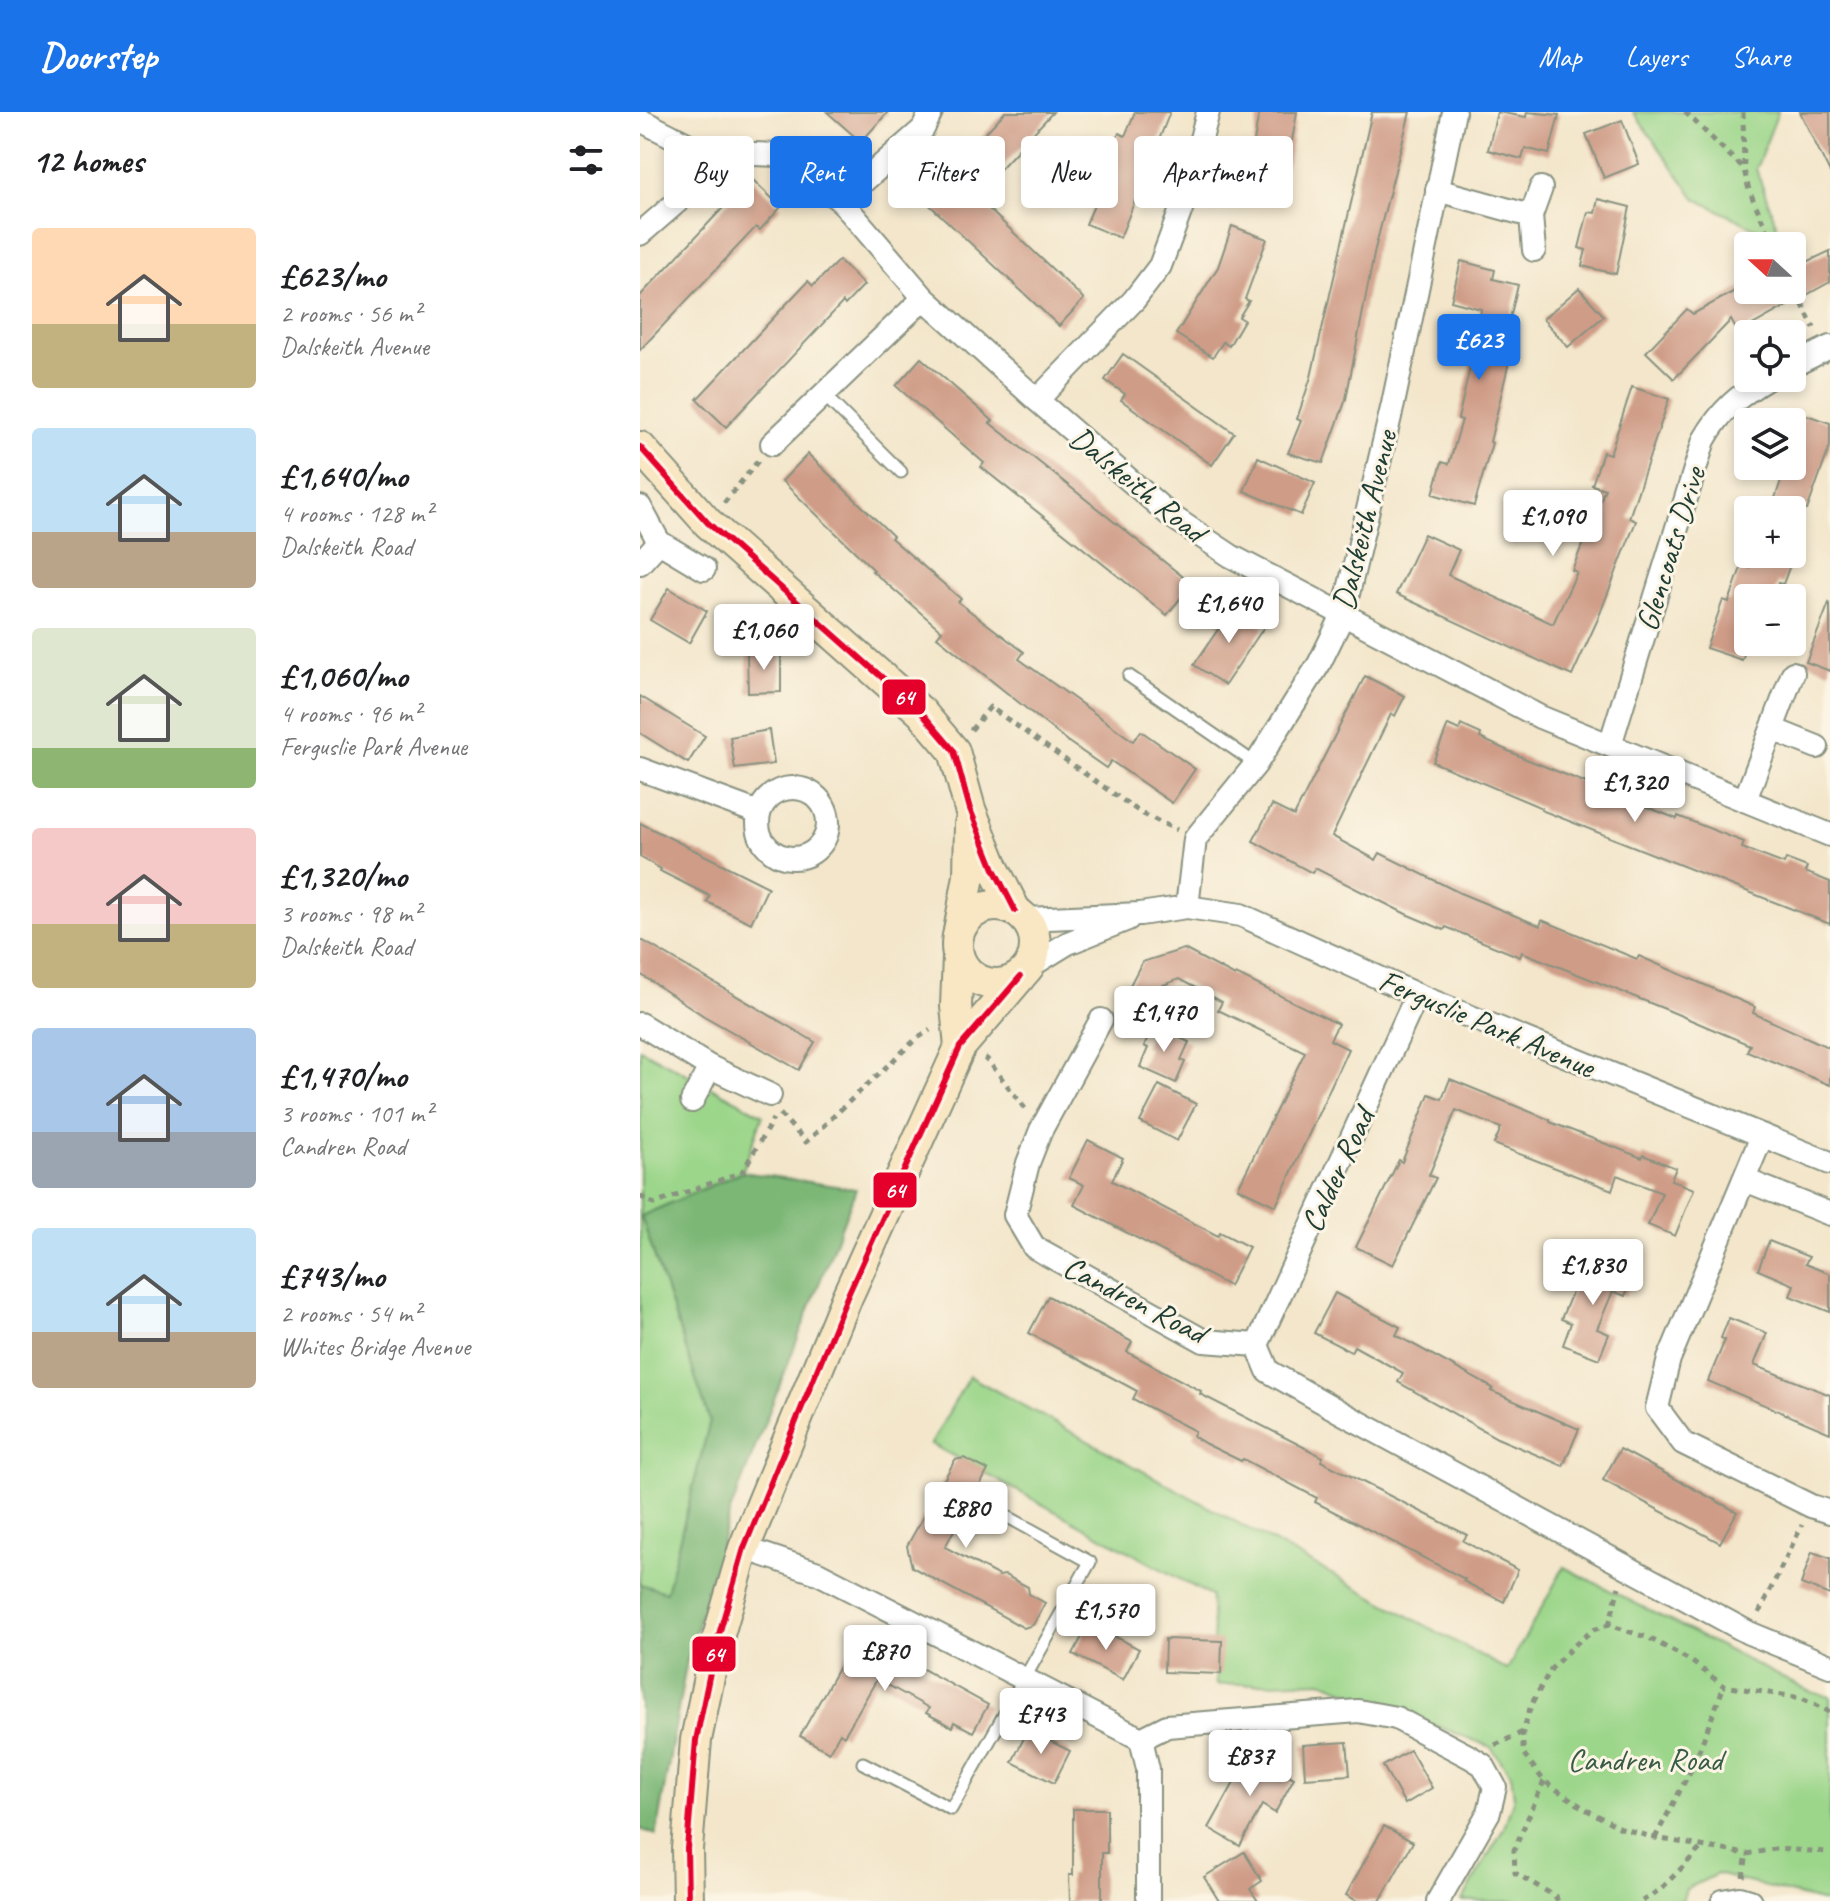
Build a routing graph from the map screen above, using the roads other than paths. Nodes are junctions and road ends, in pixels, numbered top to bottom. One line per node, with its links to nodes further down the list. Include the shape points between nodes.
1 (931, 112): 6 (street, via 923,129)
2 (1208, 112): 19 (street, via 1160,266)
3 (1454, 112): 8 (street, Dalskeith Avenue)
4 (640, 120): 5 (street, Dalskeith Road)
5 (672, 136)
6 (872, 174)
7 (1541, 188): 11 (street)
8 (1437, 190): 11 (street); 27 (street, Dalskeith Avenue)
9 (670, 208): 12 (street)
10 (847, 208): 14 (street, Dalskeith Road)
11 (1531, 216): 13 (street)
12 (640, 234)
13 (1534, 250)
14 (924, 298): 18 (street); 19 (street, Dalskeith Road)
15 (1827, 348): 16 (street)
16 (1806, 359)
17 (1747, 392): 31 (street, Glencoats Drive, via 1718,416 1704,440)
18 (823, 394): 20 (street); 22 (lane)
19 (1037, 400): 27 (street, Dalskeith Road, via 1171,516 1231,556)
20 (772, 444)
21 (640, 447): 36 (street, via 708,523 921,712 954,751)
22 (901, 472)
23 (640, 507): 24 (street)
24 (659, 542): 25 (street); 26 (street)
25 (640, 563)
26 (704, 569)
27 (1343, 615): 31 (street, Dalskeith Road, via 1540,717); 33 (street, Dalskeith Avenue)
28 (1793, 673): 30 (street)
29 (1129, 676): 33 (lane)
30 (1772, 729): 32 (street); 35 (street)
31 (1610, 745): 35 (street, Dalskeith Road)
32 (1817, 747)
33 (1256, 764): 39 (street, Dalskeith Avenue, via 1195,839)
34 (640, 769): 37 (street)
35 (1745, 800): 38 (street, Dalskeith Road)
36 (970, 809): 40 (street, via 994,869); 42 (street, via 969,876)
37 (759, 813)
38 (1830, 835)
39 (1187, 907): 41 (street, Ferguslie Park Avenue); 44 (street, Ferguslie Park Avenue, via 1241,915)
40 (1020, 914): 41 (street, Ferguslie Park Avenue); 42 (street, via 1003,906 977,911 967,919); 43 (street, via 1036,943)
41 (1140, 914): 43 (street, Ferguslie Park Avenue, via 1068,943)
42 (958, 944): 43 (street, via 972,977 984,983 1009,983); 47 (street)
43 (1025, 972): 47 (street)
44 (1417, 995): 51 (street, Ferguslie Park Avenue); 55 (street, Calder Road)
45 (1101, 1020): 55 (street, Candren Road, via 1041,1130 1015,1215 1034,1247 1204,1341)
46 (640, 1024): 48 (street)
47 (957, 1054): 58 (street, via 847,1297)
48 (710, 1067): 49 (street); 50 (street)
49 (770, 1095)
50 (692, 1101)
51 (1762, 1136): 52 (street, Ferguslie Park Avenue); 53 (street)
52 (1830, 1163)
53 (1745, 1180): 54 (street); 56 (street, via 1669,1359 1657,1408 1683,1443)
54 (1830, 1214)
55 (1257, 1345): 59 (street, via 1268,1371 1624,1568 1749,1633)
56 (1820, 1509)
57 (1008, 1517): 60 (lane, via 1090,1562)
58 (744, 1548): 60 (street, via 818,1573); 63 (street, via 696,1740)
59 (1830, 1666)
60 (1023, 1678): 61 (street); 62 (lane, via 951,1809)
61 (1141, 1739): 64 (street, via 1148,1769); 65 (street, via 1167,1726 1358,1711 1396,1718 1470,1757 1483,1765 1495,1787 1489,1812)
62 (863, 1763)
63 (688, 1901)
64 (1148, 1901)
65 (1438, 1901)
66 (1723, 1901): 67 (street)
67 (1750, 1901)

